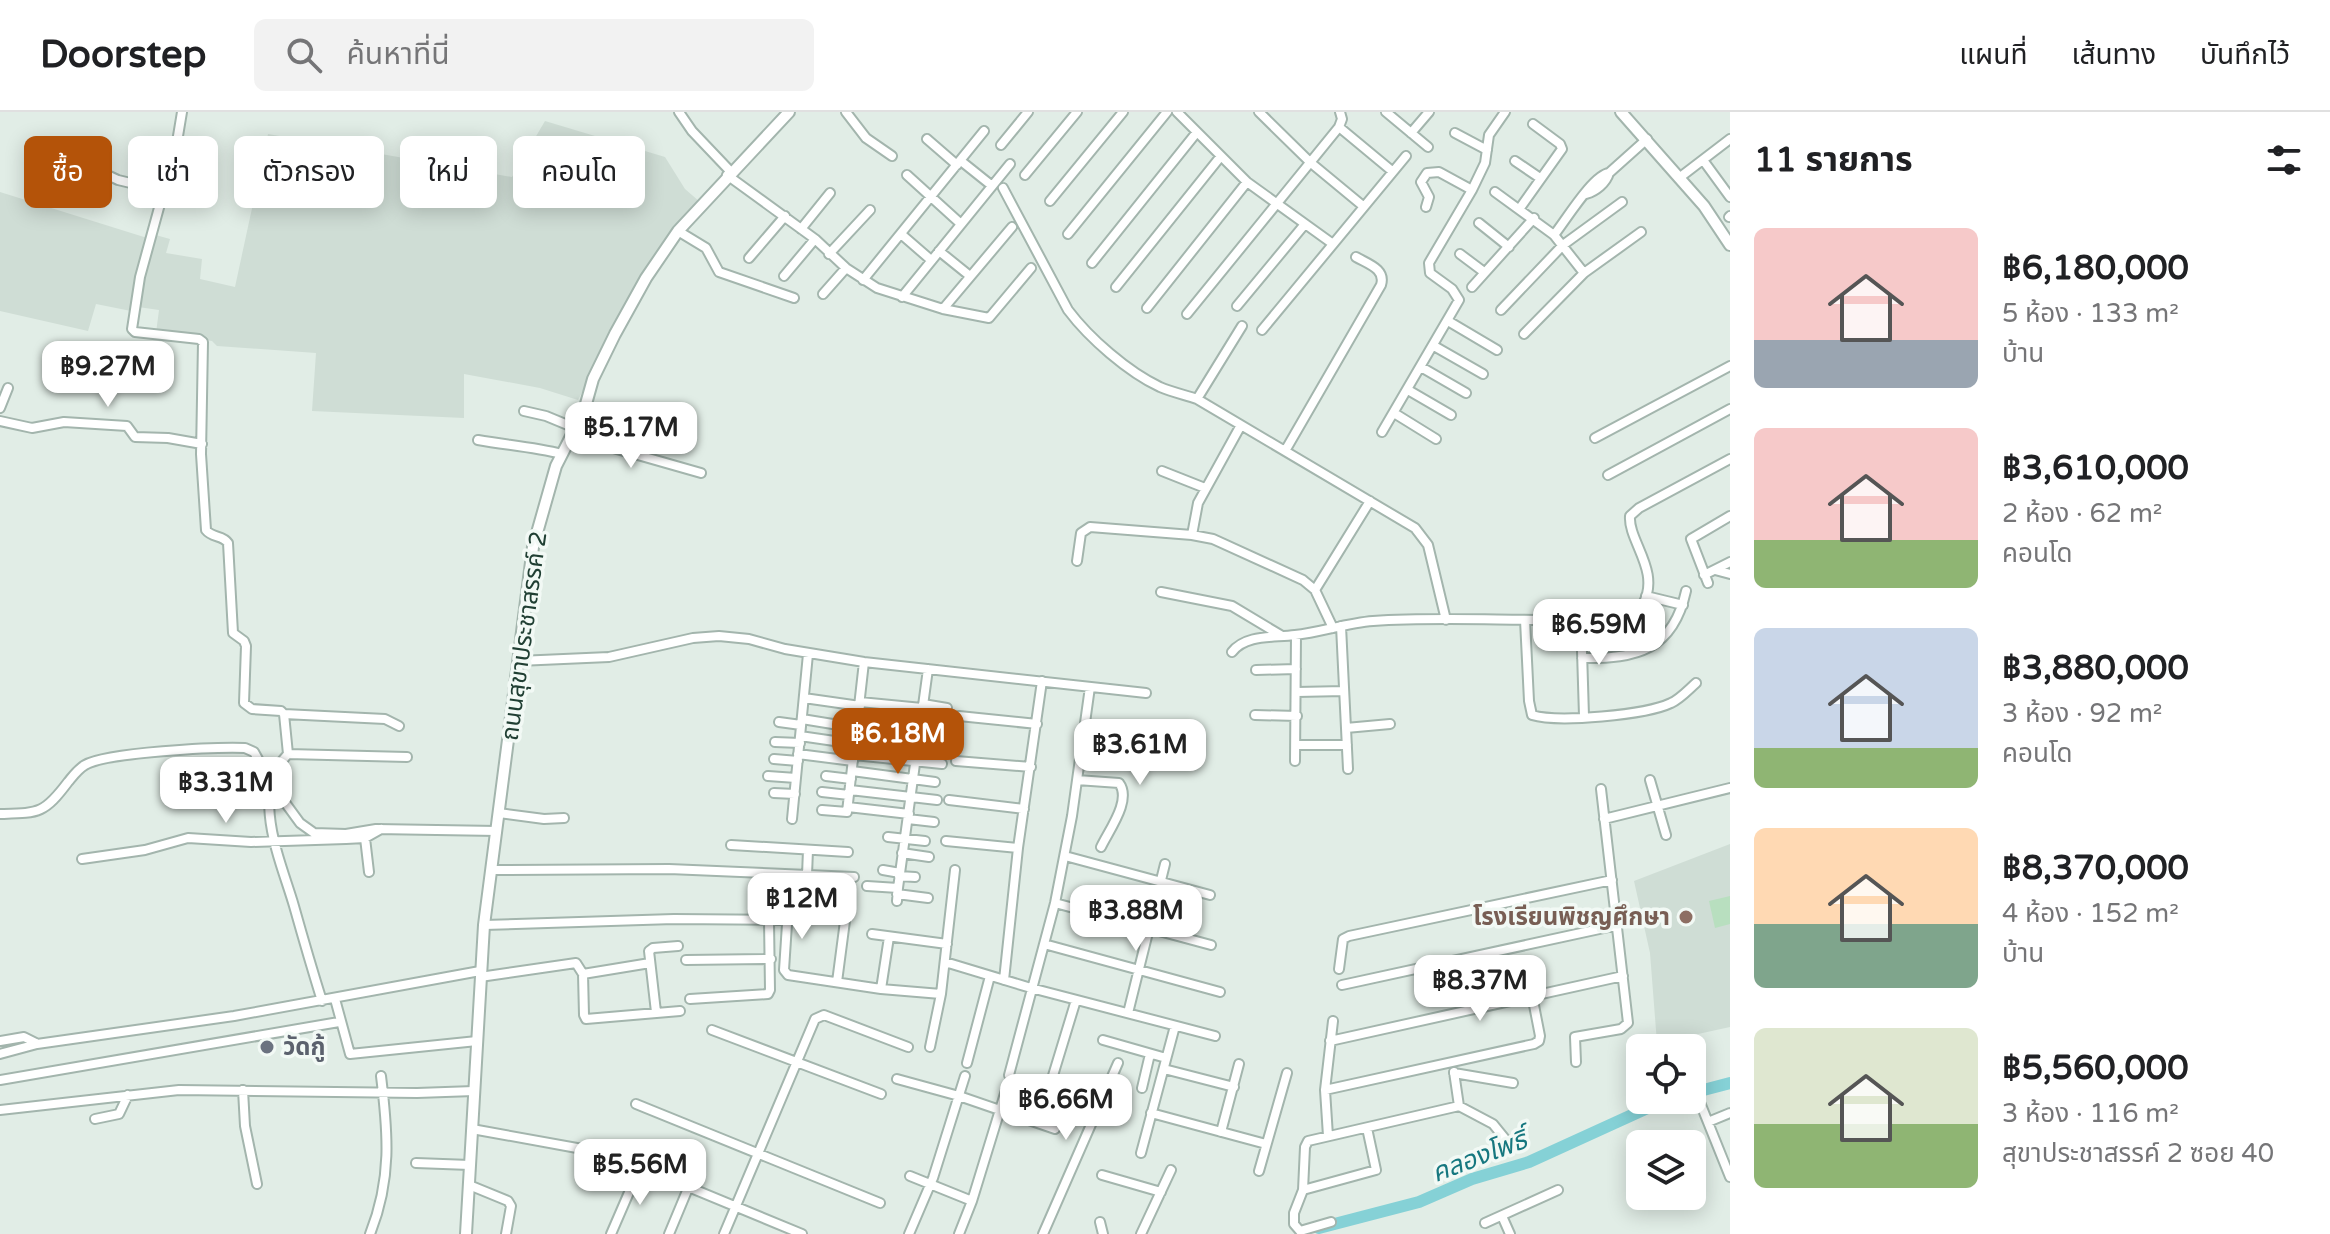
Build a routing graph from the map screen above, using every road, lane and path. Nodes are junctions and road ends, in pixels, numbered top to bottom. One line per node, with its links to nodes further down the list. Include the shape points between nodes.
1 (182, 112): 22 (street)
2 (679, 112): 38 (street)
3 (789, 112): 38 (street, ถนนสุขาประชาสรรค์ 2)
4 (846, 112): 29 (street, via 866,138)
5 (1028, 112): 26 (street)
6 (1077, 112): 40 (street)
7 (1123, 112): 51 (street)
8 (1167, 112): 69 (street)
9 (1177, 112): 19 (street)
10 (1259, 112): 35 (street)
11 (1340, 112): 17 (street)
12 (1386, 112): 20 (street)
13 (1429, 112): 20 (street)
14 (1505, 112): 28 (street, via 1489,135)
15 (1628, 115): 24 (street)
16 (1533, 124): 41 (street, via 1562,147)
17 (1339, 127): 35 (street); 37 (street)
18 (984, 131): 34 (street)
19 (1197, 132): 30 (street); 82 (street)
20 (1411, 133): 27 (street)
21 (1455, 133): 28 (street)
22 (177, 136)
23 (927, 139): 34 (street)
24 (1647, 139): 42 (street); 70 (street, via 1586,194)
25 (1730, 139): 32 (street)
26 (1001, 145)
27 (1428, 147)
28 (1487, 150): 46 (street)
29 (892, 156)
30 (1221, 156): 43 (street); 90 (street)
31 (1406, 156): 37 (street)
32 (1703, 160): 42 (street); 49 (street)
33 (1515, 161): 41 (street)
34 (959, 163): 44 (street); 50 (street)
35 (1311, 163): 53 (street); 54 (street)
36 (1010, 164): 44 (street)
37 (1392, 171): 54 (street)
38 (729, 173): 59 (street); 66 (street, ถนนสุขาประชาสรรค์ 2)
39 (907, 175): 50 (street)
40 (1025, 175)
41 (1540, 178): 57 (street)
42 (1679, 178): 74 (street)
43 (1247, 182): 53 (street); 96 (street)
44 (991, 185): 62 (street)
45 (1003, 188): 112 (street, via 1076,321 1129,368 1161,387)
46 (1472, 190): 55 (street, via 1439,172 1427,173 1421,182 1429,197); 100 (street, via 1429,263 1430,273 1459,300)
47 (1495, 192): 57 (street)
48 (830, 193): 65 (street)
49 (1730, 197)
50 (931, 198): 62 (street); 68 (street)
51 (1050, 201)
52 (1622, 202): 73 (street)
53 (1276, 203): 63 (street); 99 (street)
54 (1363, 206): 72 (street)
55 (1426, 207)
56 (159, 208): 125 (street, via 132,329 203,342)
57 (1520, 208): 60 (street)
58 (870, 210): 77 (street)
59 (785, 216): 65 (street); 80 (street)
60 (1534, 218): 70 (street); 75 (street)
61 (1479, 223): 75 (street)
62 (961, 224): 76 (street)
63 (1305, 224): 72 (street); 95 (street)
64 (1012, 227): 88 (street)
65 (801, 229): 71 (street)
66 (678, 231): 94 (street, via 706,248 719,272); 120 (street, ถนนสุขาประชาสรรค์ 2, via 615,334)
67 (1641, 232): 86 (street)
68 (901, 234): 81 (street); 89 (street)
69 (1068, 234)
70 (1554, 235): 73 (street)
71 (815, 239): 77 (street); 87 (street)
72 (1333, 244): 102 (street)
73 (1563, 245): 86 (street); 98 (street)
74 (1730, 245)
75 (1509, 247): 85 (street)
76 (939, 251): 81 (street); 88 (street)
77 (829, 254): 83 (street)
78 (1460, 254): 85 (street)
79 (1356, 257): 126 (street, via 1380,271 1383,280)
80 (749, 258)
81 (931, 260): 93 (street)
82 (1092, 263)
83 (846, 268): 89 (street); 92 (street)
84 (1031, 268): 97 (street, via 989,318)
85 (1484, 272): 91 (street)
86 (1584, 273): 103 (street)
87 (784, 276)
88 (970, 276): 97 (street)
89 (863, 280): 93 (street)
90 (1116, 287)
91 (1472, 287)
92 (823, 294)
93 (902, 297): 97 (street)
94 (794, 298)
95 (1237, 306)
96 (1147, 308)
97 (943, 309)
98 (1501, 310)
99 (1187, 314)
100 (1448, 321): 104 (street); 105 (street)
101 (1242, 326): 112 (street)
102 (1262, 330)
103 (1524, 334)
104 (1434, 346): 107 (street); 108 (street)
105 (1497, 350)
106 (1730, 366): 122 (street)
107 (1421, 367): 110 (street); 111 (street)
108 (1483, 374)
109 (8, 388): 113 (street)
110 (1408, 390): 116 (street); 117 (street)
111 (1466, 393)
112 (1197, 399): 119 (street)
113 (0, 408)
114 (1730, 409): 131 (street)
115 (524, 411): 120 (street, via 546,416)
116 (1394, 413): 121 (street); 123 (street)
117 (1451, 415)
118 (0, 421): 125 (street, via 32,428 64,422 127,426 135,437)
119 (1241, 425): 126 (street); 132 (street)
120 (573, 432): 127 (street, ถนนสุขาประชาสรรค์ 2); 130 (street)
121 (1382, 432)
122 (1595, 438)
123 (1436, 439)
124 (478, 440): 127 (street)
125 (202, 444): 169 (street, via 206,530 228,543 233,633 246,646 244,703)
126 (1285, 451): 133 (street)
127 (562, 454): 154 (street, ถนนสุขาประชาสรรค์ 2, via 533,547)
128 (1730, 459): 143 (street, via 1630,516 1646,564)
129 (1162, 471): 132 (street)
130 (701, 473)
131 (1608, 475)
132 (1205, 488): 135 (street)
133 (1370, 501): 140 (street); 146 (street, via 1423,535)
134 (1730, 516): 138 (street, via 1691,539 1706,579)
135 (1192, 535): 136 (street, via 1090,527 1081,533); 140 (street, via 1271,563)
136 (1077, 561)
137 (1730, 562): 138 (street)
138 (1715, 570): 139 (street)
139 (1730, 574)
140 (1315, 590): 148 (street)
141 (1686, 591): 144 (street)
142 (1161, 592): 150 (street, via 1232,606)
143 (1646, 596): 144 (street); 145 (street, via 1631,615)
144 (1683, 605): 153 (street, via 1670,631 1647,649 1615,659)
145 (1581, 619): 147 (street); 153 (street)
146 (1446, 620): 147 (street); 148 (street)
147 (1525, 620): 173 (street, via 1532,715)
148 (1337, 627): 149 (street); 162 (street)
149 (1296, 635): 150 (street); 157 (street)
150 (1283, 636): 151 (street, via 1243,642)
151 (1232, 652)
152 (808, 654): 154 (street, via 719,636 609,657); 155 (street); 165 (street)
153 (1582, 658): 173 (street)
154 (518, 661): 223 (street, ถนนสุขาประชาสรรค์ 2)
155 (864, 662): 156 (street); 166 (street)
156 (928, 669): 159 (street); 167 (street)
157 (1296, 669): 158 (street); 163 (street)
158 (1256, 670)
159 (1042, 681): 161 (street); 176 (street)
160 (1696, 683): 173 (street, via 1674,702 1656,708)
161 (1090, 687): 164 (street); 183 (street)
162 (1344, 691): 163 (street); 180 (street)
163 (1297, 692): 172 (street)
164 (1146, 693)
165 (804, 698): 166 (street); 175 (street)
166 (860, 704): 167 (street); 182 (street)
167 (923, 706): 168 (street); 179 (street)
168 (947, 708)
169 (284, 714): 178 (street, via 385,719); 191 (street)
170 (1255, 715): 172 (street)
171 (959, 716): 176 (street)
172 (1297, 716): 188 (street)
173 (1584, 716)
174 (779, 722): 175 (street)
175 (802, 722): 182 (street); 185 (street)
176 (1037, 724): 200 (street)
177 (1390, 724): 180 (street)
178 (399, 726)
179 (920, 727): 181 (street); 182 (street); 187 (street)
180 (1346, 728): 189 (street)
181 (946, 730)
182 (857, 732): 185 (street); 187 (street); 199 (street)
183 (1083, 733): 184 (street); 206 (street)
184 (1138, 739)
185 (800, 740): 186 (street); 193 (street)
186 (775, 742)
187 (918, 744): 190 (street); 197 (street)
188 (1296, 745): 189 (street); 196 (street)
189 (1347, 745): 201 (street)
190 (947, 748)
191 (288, 754): 192 (street); 209 (street, via 277,765)
192 (407, 757)
193 (798, 758): 194 (street); 199 (street); 204 (street)
194 (774, 759)
195 (956, 761): 200 (street)
196 (1295, 761)
197 (916, 762): 198 (street); 199 (street); 205 (street)
198 (942, 764)
199 (853, 766): 203 (street); 205 (street); 213 (street)
200 (1031, 767): 221 (street)
201 (1348, 769)
202 (768, 776): 204 (street)
203 (826, 776)
204 (796, 778): 215 (street)
205 (913, 779): 208 (street); 216 (street)
206 (1077, 780): 240 (street, via 1119,783 1124,790); 245 (street)
207 (1650, 780): 220 (street)
208 (935, 782)
209 (273, 786): 224 (street, via 254,752 245,748 121,756 84,765 51,805 30,813); 230 (street, via 314,833); 236 (street)
210 (1730, 788): 220 (street)
211 (1601, 789): 228 (street)
212 (822, 792): 213 (street)
213 (850, 792): 216 (street); 219 (street)
214 (774, 793): 215 (street)
215 (795, 794): 227 (street)
216 (911, 797): 217 (street); 225 (street)
217 (937, 800)
218 (949, 800): 221 (street)
219 (848, 807): 222 (street, via 847,812); 225 (street)
220 (1658, 807): 228 (street); 232 (street)
221 (1024, 809): 241 (street)
222 (822, 810)
223 (499, 813): 226 (street); 231 (street, ถนนสุขาประชาสรรค์ 2)
224 (0, 814)
225 (908, 816): 229 (street); 235 (street)
226 (564, 818)
227 (792, 819)
228 (1604, 819): 257 (street)
229 (934, 822)
230 (382, 829): 231 (street); 234 (street)
231 (497, 831): 249 (street, ถนนสุขาประชาสรรค์ 2)
232 (1666, 835)
233 (888, 837): 235 (street)
234 (365, 838): 236 (street); 252 (street)
235 (904, 840): 237 (street); 244 (street)
236 (274, 841): 247 (street, via 188,838); 296 (street)
237 (925, 841)
238 (946, 841): 241 (street)
239 (731, 845): 242 (street)
240 (1101, 847)
241 (1018, 848): 285 (street)
242 (808, 850): 243 (street); 254 (street)
243 (848, 852)
244 (902, 853): 246 (street); 253 (street)
245 (1065, 856): 258 (street); 263 (street)
246 (929, 857)
247 (82, 859)
248 (1165, 864): 258 (street)
249 (492, 870): 254 (street); 266 (street, ถนนสุขาประชาสรรค์ 2)
250 (883, 870): 253 (street)
251 (955, 870): 271 (street)
252 (369, 872)
253 (899, 874): 256 (street); 260 (street)
254 (807, 875): 255 (street)
255 (854, 877)
256 (915, 877)
257 (1612, 880): 267 (street); 279 (street, via 1349,936 1340,947)
258 (1160, 882): 261 (street); 268 (street)
259 (867, 886): 260 (street)
260 (897, 894): 262 (street)
261 (1210, 895)
262 (928, 898)
263 (1055, 903): 268 (street); 272 (street)
264 (769, 921): 266 (street); 275 (street); 286 (street, via 787,924 788,975)
265 (845, 921): 286 (street)
266 (484, 925): 281 (street, ถนนสุขาประชาสรรค์ 2)
267 (1618, 925): 284 (street); 287 (street)
268 (1149, 928): 273 (street); 280 (street)
269 (872, 934): 270 (street)
270 (889, 937): 271 (street); 289 (street)
271 (947, 944): 277 (street)
272 (1044, 944): 280 (street); 288 (street)
273 (1211, 945)
274 (678, 946): 278 (street, via 653,948)
275 (771, 959): 276 (street); 294 (street, via 768,994)
276 (686, 960)
277 (945, 962): 283 (street); 291 (street)
278 (650, 963): 282 (street); 298 (street)
279 (1339, 969)
280 (1139, 970): 290 (street); 299 (street)
281 (480, 974): 282 (street, via 576,963); 293 (street); 307 (street, ถนนสุขาประชาสรรค์ 2)
282 (583, 974): 298 (street, via 586,1019)
283 (990, 976): 285 (street); 318 (street)
284 (1623, 976): 292 (street); 317 (street, via 1626,1026 1575,1037)
285 (1004, 980): 288 (street)
286 (837, 982): 289 (street)
287 (1342, 985)
288 (1031, 988): 295 (street); 324 (street)
289 (881, 989): 291 (street)
290 (1220, 992)
291 (941, 994): 311 (street)
292 (1532, 995): 308 (street); 316 (street, via 1539,1041)
293 (335, 999): 296 (street); 301 (street)
294 (690, 999)
295 (1076, 1000): 299 (street); 337 (street)
296 (322, 1001): 309 (street)
297 (680, 1011): 298 (street)
298 (656, 1012)
299 (1128, 1013): 302 (street)
300 (1333, 1021): 308 (street)
301 (339, 1022): 307 (street, via 350,1054); 328 (street)
302 (1175, 1026): 304 (street); 314 (street)
303 (712, 1030): 315 (street)
304 (1215, 1036)
305 (1103, 1040): 313 (street)
306 (0, 1041): 309 (street, via 24,1037)
307 (477, 1041): 335 (street, ถนนสุขาประชาสรรค์ 2)
308 (1330, 1041): 334 (street)
309 (37, 1044): 312 (street)
310 (908, 1047): 315 (street, via 819,1015)
311 (930, 1047)
312 (0, 1054)
313 (1150, 1054): 314 (street); 332 (street)
314 (1166, 1058): 321 (street)
315 (798, 1062): 338 (street); 358 (street)
316 (1452, 1062): 323 (street); 334 (street)
317 (1576, 1062)
318 (967, 1063)
319 (1118, 1063): 391 (street)
320 (1239, 1064): 331 (street)
321 (1164, 1069): 331 (street); 345 (street)
322 (1287, 1073): 356 (street)
323 (1454, 1073): 329 (street); 342 (street)
324 (1009, 1075)
325 (381, 1076): 336 (street)
326 (965, 1076): 340 (street)
327 (897, 1079): 340 (street)
328 (0, 1080)
329 (1513, 1083)
330 (1007, 1087): 344 (street)
331 (1234, 1087): 353 (street)
332 (1142, 1088)
333 (243, 1090): 336 (street); 339 (street); 368 (street)
334 (1325, 1090): 354 (street)
335 (474, 1091): 336 (street); 351 (street, ถนนสุขาประชาสรรค์ 2)
336 (383, 1092): 382 (street, via 389,1131 378,1214)
337 (1048, 1092)
338 (881, 1094)
339 (128, 1095): 343 (street); 348 (street, via 119,1114)
340 (959, 1096): 344 (street); 367 (street)
341 (636, 1104): 358 (street)
342 (1459, 1106): 350 (street); 355 (street, via 1493,1124)
343 (0, 1110)
344 (1000, 1110): 352 (street); 374 (street)
345 (1151, 1113): 353 (street); 357 (street)
346 (1730, 1113): 349 (street)
347 (1705, 1114): 349 (street)
348 (95, 1119)
349 (1708, 1122): 366 (street)
350 (1367, 1128): 354 (street); 371 (street, via 1376,1170)
351 (472, 1129): 360 (street, ถนนสุขาประชาสรรค์ 2); 361 (street, via 588,1150)
352 (1055, 1129)
353 (1221, 1132): 356 (street)
354 (1328, 1136): 371 (street, via 1306,1144)
355 (1506, 1140)
356 (1266, 1144): 363 (street)
357 (1141, 1153)
358 (758, 1155): 375 (street); 376 (street)
359 (416, 1163): 360 (street)
360 (470, 1165): 369 (street, ถนนสุขาประชาสรรค์ 2)
361 (640, 1167): 370 (street); 385 (street)
362 (1171, 1170): 373 (street)
363 (1259, 1171)
364 (1102, 1175): 373 (street)
365 (910, 1176): 367 (street)
366 (1730, 1177)
367 (931, 1183): 374 (street); 389 (street)
368 (257, 1184)
369 (469, 1185): 383 (street, ถนนสุขาประชาสรรค์ 2); 384 (street, via 508,1201)
370 (689, 1186): 376 (street); 386 (street)
371 (1303, 1190): 379 (street, via 1294,1213 1296,1229)
372 (1558, 1190): 377 (street)
373 (1161, 1192): 393 (street)
374 (972, 1201): 390 (street)
375 (880, 1203)
376 (736, 1205): 381 (street); 387 (street)
377 (1502, 1216): 380 (street); 394 (street)
378 (1100, 1222): 392 (street)
379 (1331, 1222)
380 (1485, 1223)
381 (779, 1229): 388 (street)
382 (370, 1234)
383 (466, 1234)
384 (506, 1234)
385 (611, 1234)
386 (669, 1234)
387 (724, 1234)
388 (802, 1234)
389 (909, 1234)
390 (959, 1234)
391 (1043, 1234)
392 (1103, 1234)
393 (1141, 1234)
394 (1510, 1234)

